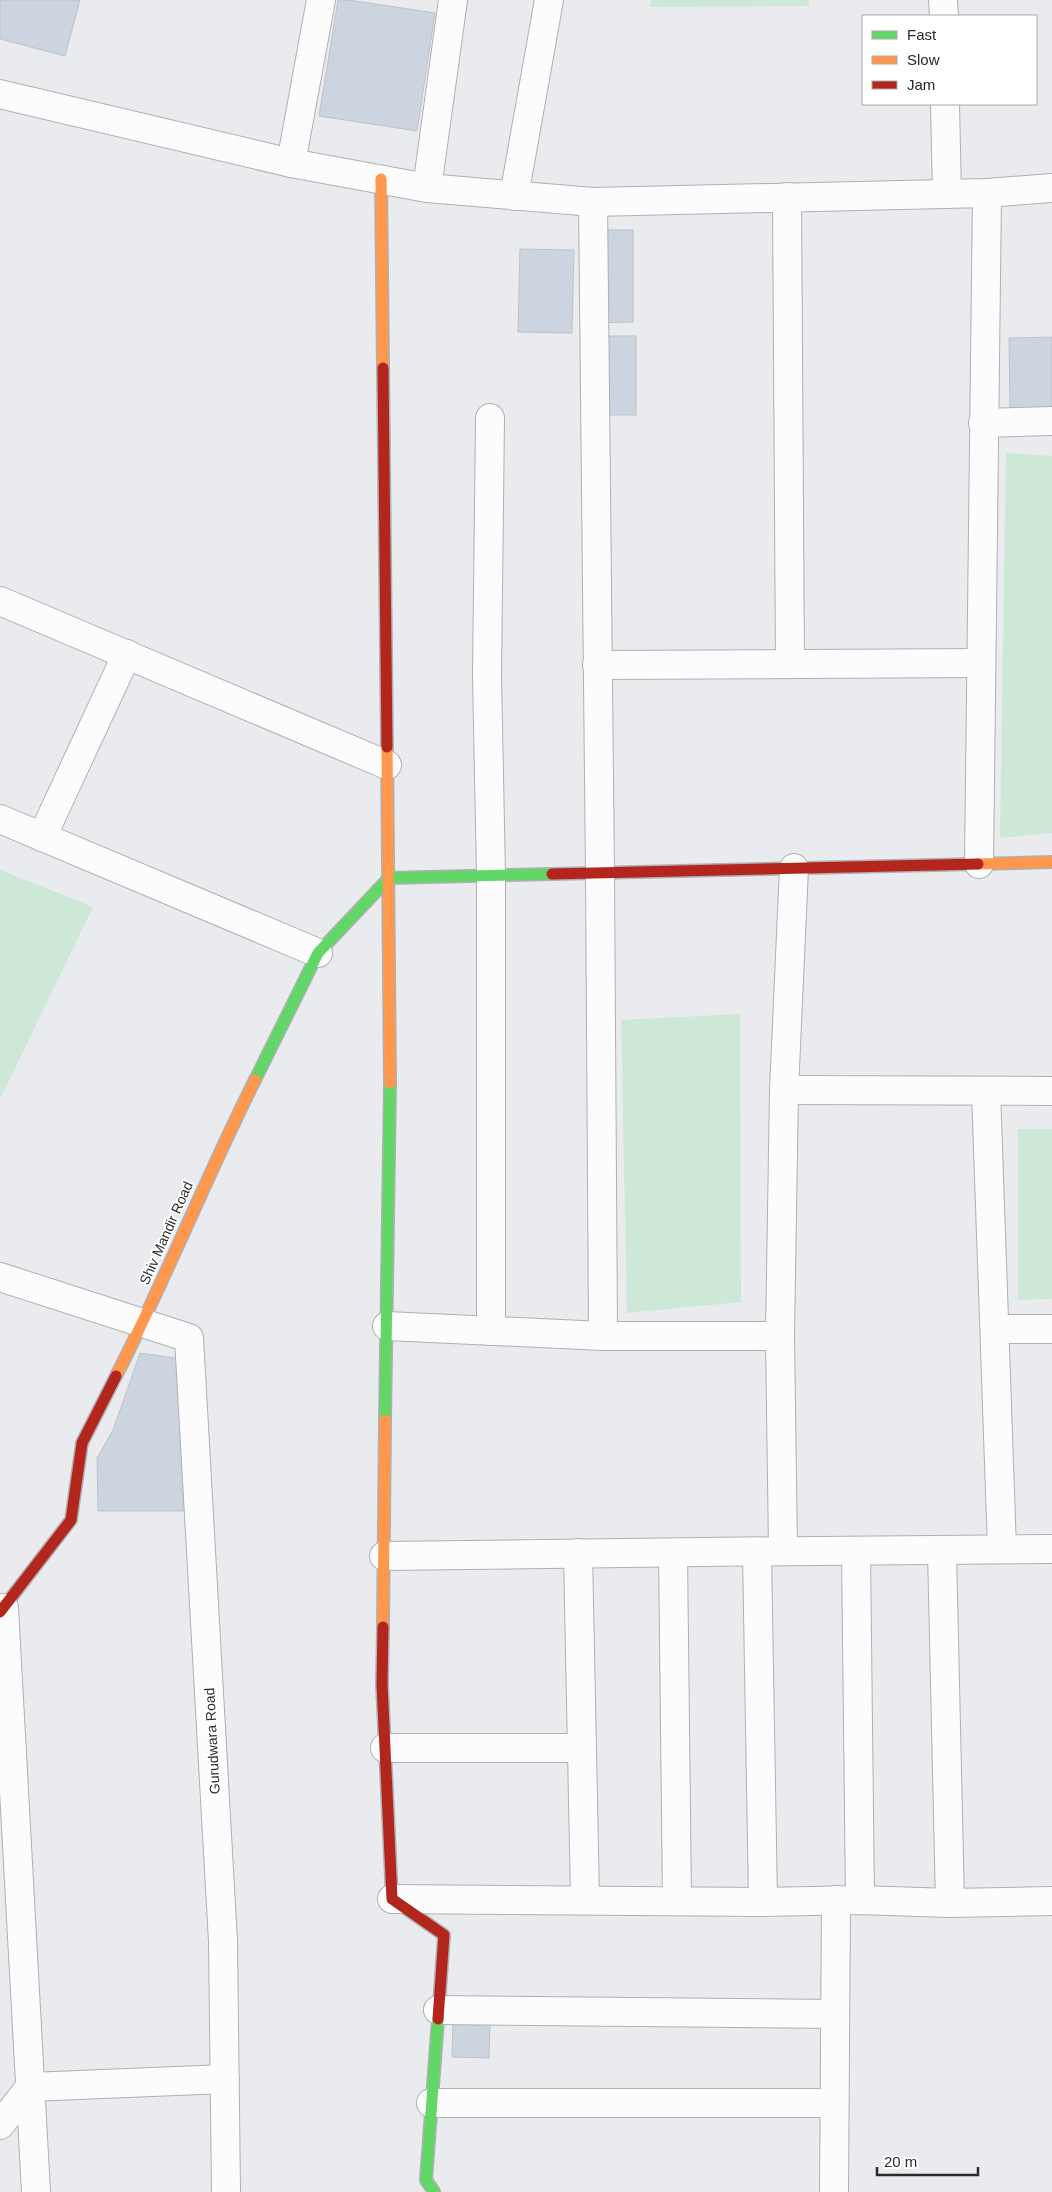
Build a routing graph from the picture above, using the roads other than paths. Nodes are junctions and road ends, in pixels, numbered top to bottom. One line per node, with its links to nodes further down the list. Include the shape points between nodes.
1 (321, 0): 8 (street)
2 (453, 0): 10 (street)
3 (549, 0): 14 (street)
4 (943, 0): 5 (street)
5 (944, 15)
6 (0, 94): 8 (street)
7 (945, 105): 13 (street)
8 (291, 163): 9 (street)
9 (381, 179): 10 (street); 25 (street)
10 (427, 188): 14 (street)
11 (1052, 188): 12 (street)
12 (986, 193): 13 (street); 19 (street)
13 (946, 194): 15 (street)
14 (514, 196): 16 (street)
15 (787, 197): 16 (street); 23 (street)
16 (592, 202): 24 (street)
17 (490, 418): 32 (street, via 488,674)
18 (1052, 421): 19 (street)
19 (983, 423): 22 (street)
20 (0, 600): 21 (street)
21 (127, 654): 25 (street); 27 (street)
22 (981, 663): 23 (street); 29 (street)
23 (790, 664): 24 (street)
24 (597, 665): 31 (street)
25 (387, 765): 33 (street)
26 (0, 819): 27 (street)
27 (42, 837): 34 (street)
28 (1052, 862): 29 (street)
29 (979, 864): 30 (street)
30 (794, 868): 31 (street); 35 (street)
31 (600, 873): 32 (street); 44 (street)
32 (491, 876): 33 (street); 43 (street)
33 (389, 878): 34 (street, Shiv Mandir Road); 40 (street)
34 (318, 953): 39 (street, Shiv Mandir Road, via 224,1141)
35 (784, 1090): 36 (street); 45 (street)
36 (986, 1091): 37 (street); 41 (street)
37 (1052, 1091)
38 (0, 1277): 39 (street)
39 (143, 1323): 55 (street, Shiv Mandir Road, via 82,1443 71,1520); 68 (street, Gurudwara Road, via 189,1338 223,1941)
40 (387, 1326): 43 (street); 54 (street)
41 (996, 1329): 42 (street); 46 (street)
42 (1052, 1329)
43 (490, 1331): 44 (street)
44 (603, 1336): 45 (street)
45 (780, 1336): 48 (street)
46 (1002, 1549): 47 (street); 50 (street)
47 (1052, 1549)
48 (783, 1550): 49 (street); 52 (street)
49 (856, 1551): 50 (street); 62 (street)
50 (942, 1551): 65 (street)
51 (673, 1552): 52 (street); 53 (street); 61 (street)
52 (757, 1552): 64 (street)
53 (578, 1554): 54 (street); 57 (street)
54 (384, 1556): 56 (street, via 382,1684)
55 (2, 1610): 58 (street)
56 (385, 1748): 57 (street); 59 (street)
57 (582, 1748): 60 (street)
58 (9, 1864): 69 (street)
59 (392, 1899): 60 (street); 66 (street, via 444,1935)
60 (585, 1900): 61 (street)
61 (677, 1900): 64 (street)
62 (848, 1900): 64 (street); 65 (street); 67 (street)
63 (1052, 1901): 65 (street)
64 (763, 1902)
65 (950, 1903)
66 (438, 2010): 67 (street); 70 (street)
67 (835, 2014): 71 (street)
68 (225, 2079): 69 (street); 75 (street, Gurudwara Road)
69 (30, 2087): 72 (street); 74 (street)
70 (431, 2103): 71 (street); 73 (street, via 426,2180)
71 (834, 2103): 76 (street)
72 (0, 2125)
73 (429, 2190)
74 (36, 2192)
75 (226, 2192)
76 (834, 2192)

